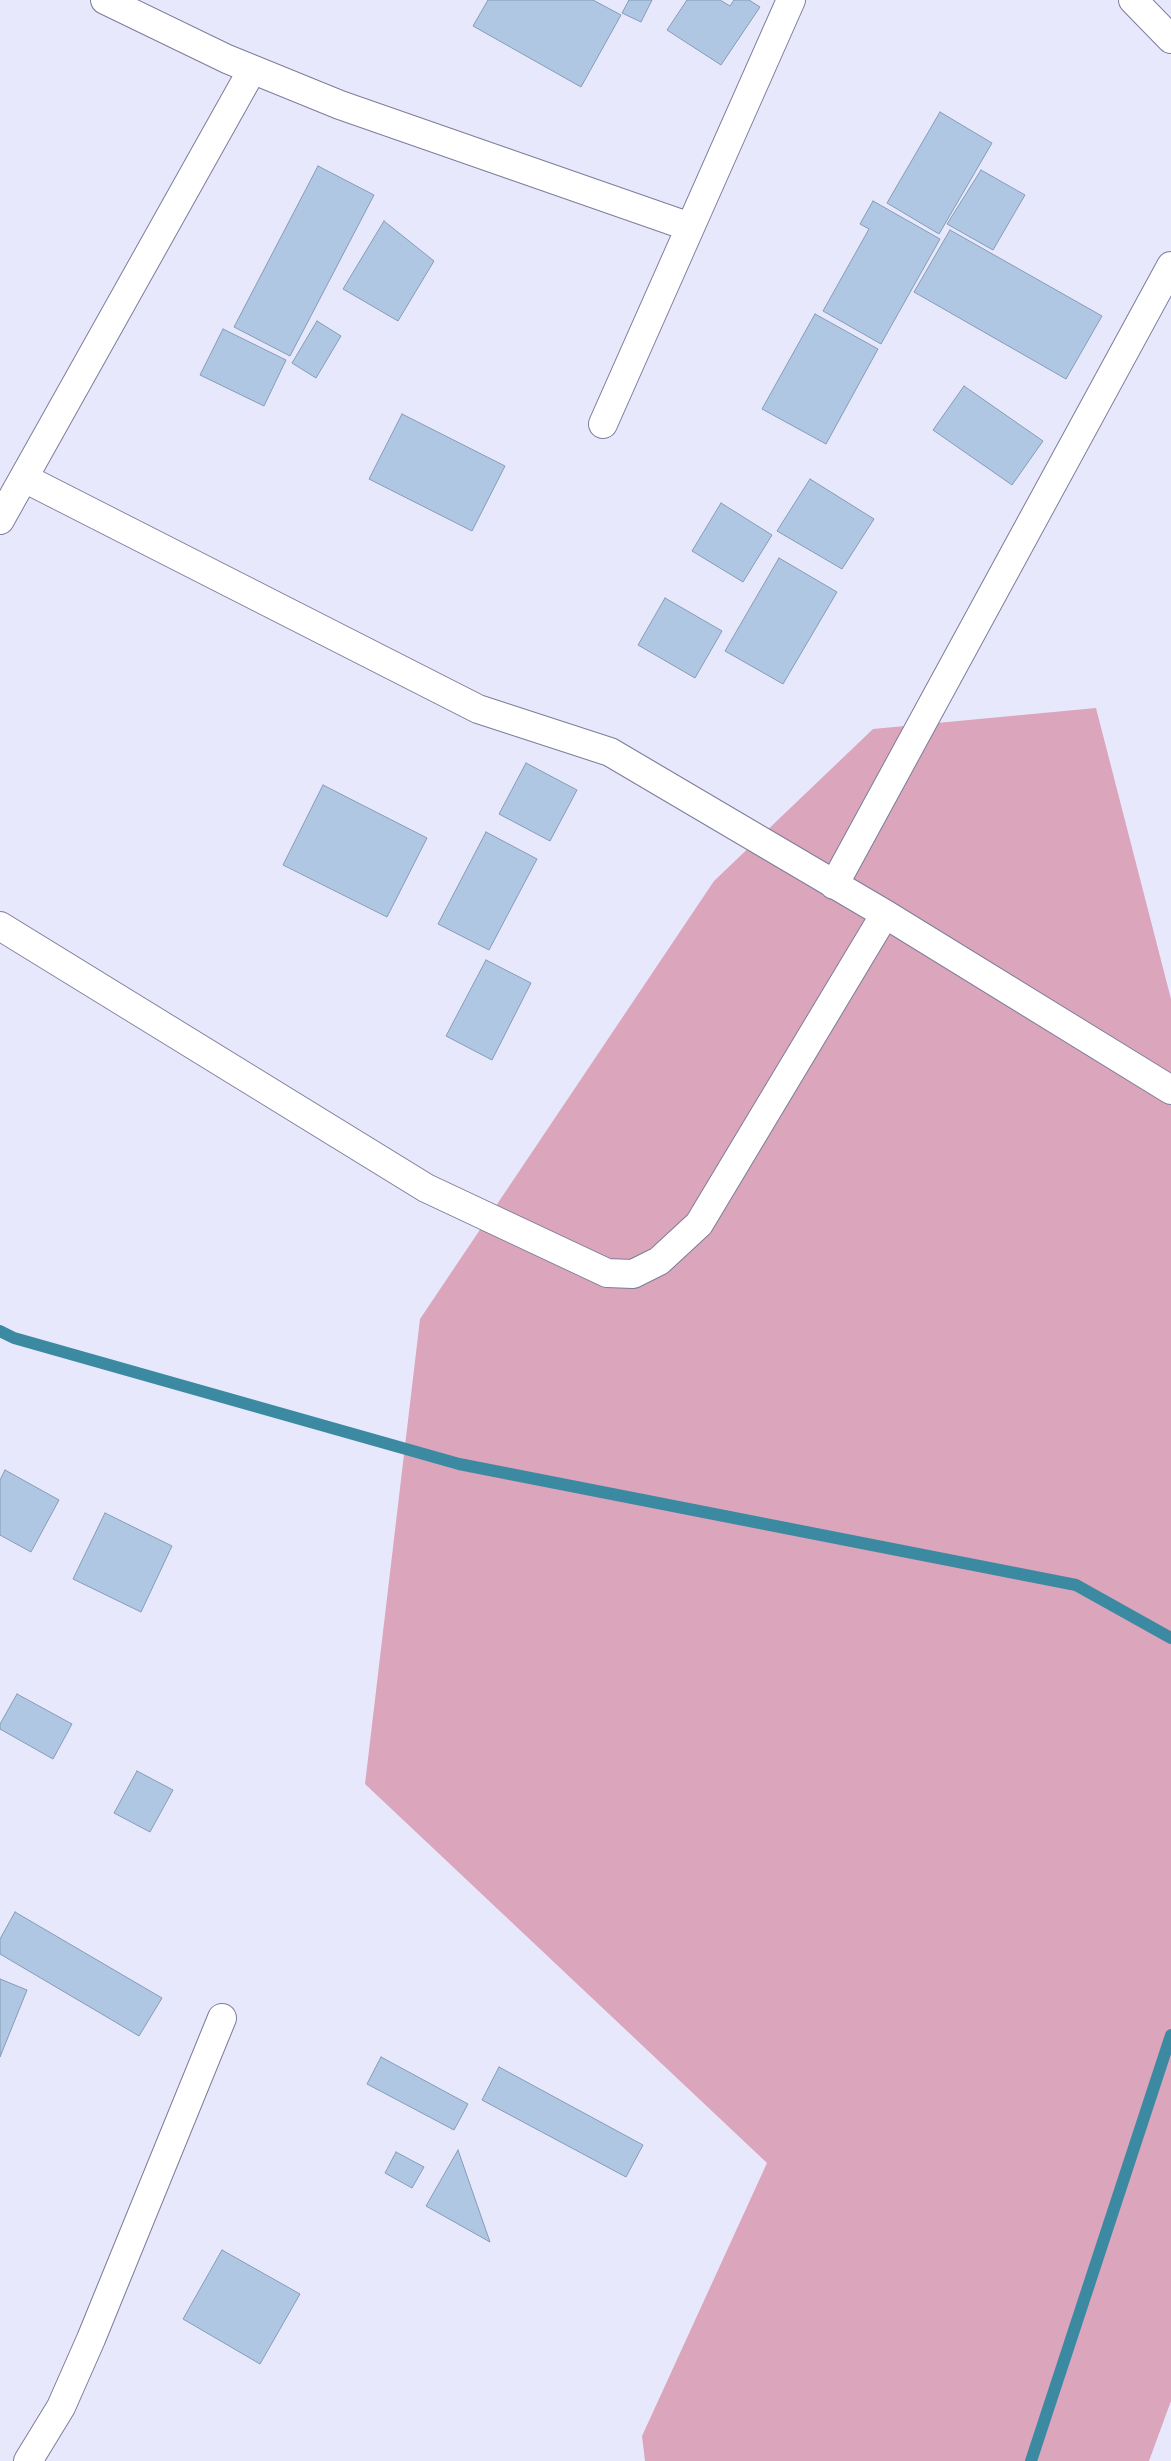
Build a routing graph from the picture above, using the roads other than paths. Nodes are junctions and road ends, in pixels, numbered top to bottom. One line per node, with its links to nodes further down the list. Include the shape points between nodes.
1 (106, 0): 5 (street)
2 (791, 0): 6 (street)
3 (1133, 0): 4 (street)
4 (1171, 39)
5 (252, 70): 6 (street, via 340,105); 9 (street)
6 (690, 227): 8 (street)
7 (1171, 266): 11 (street)
8 (603, 424)
9 (24, 478): 10 (street); 11 (street, via 478,709 610,752)
10 (0, 520)
11 (834, 885): 12 (street)
12 (885, 914): 13 (street, via 700,1224 659,1261 633,1274 607,1273 426,1188); 14 (street)
13 (0, 926)
14 (1171, 1090)
15 (222, 2018): 16 (street, via 91,2339 61,2407)
16 (28, 2461)

